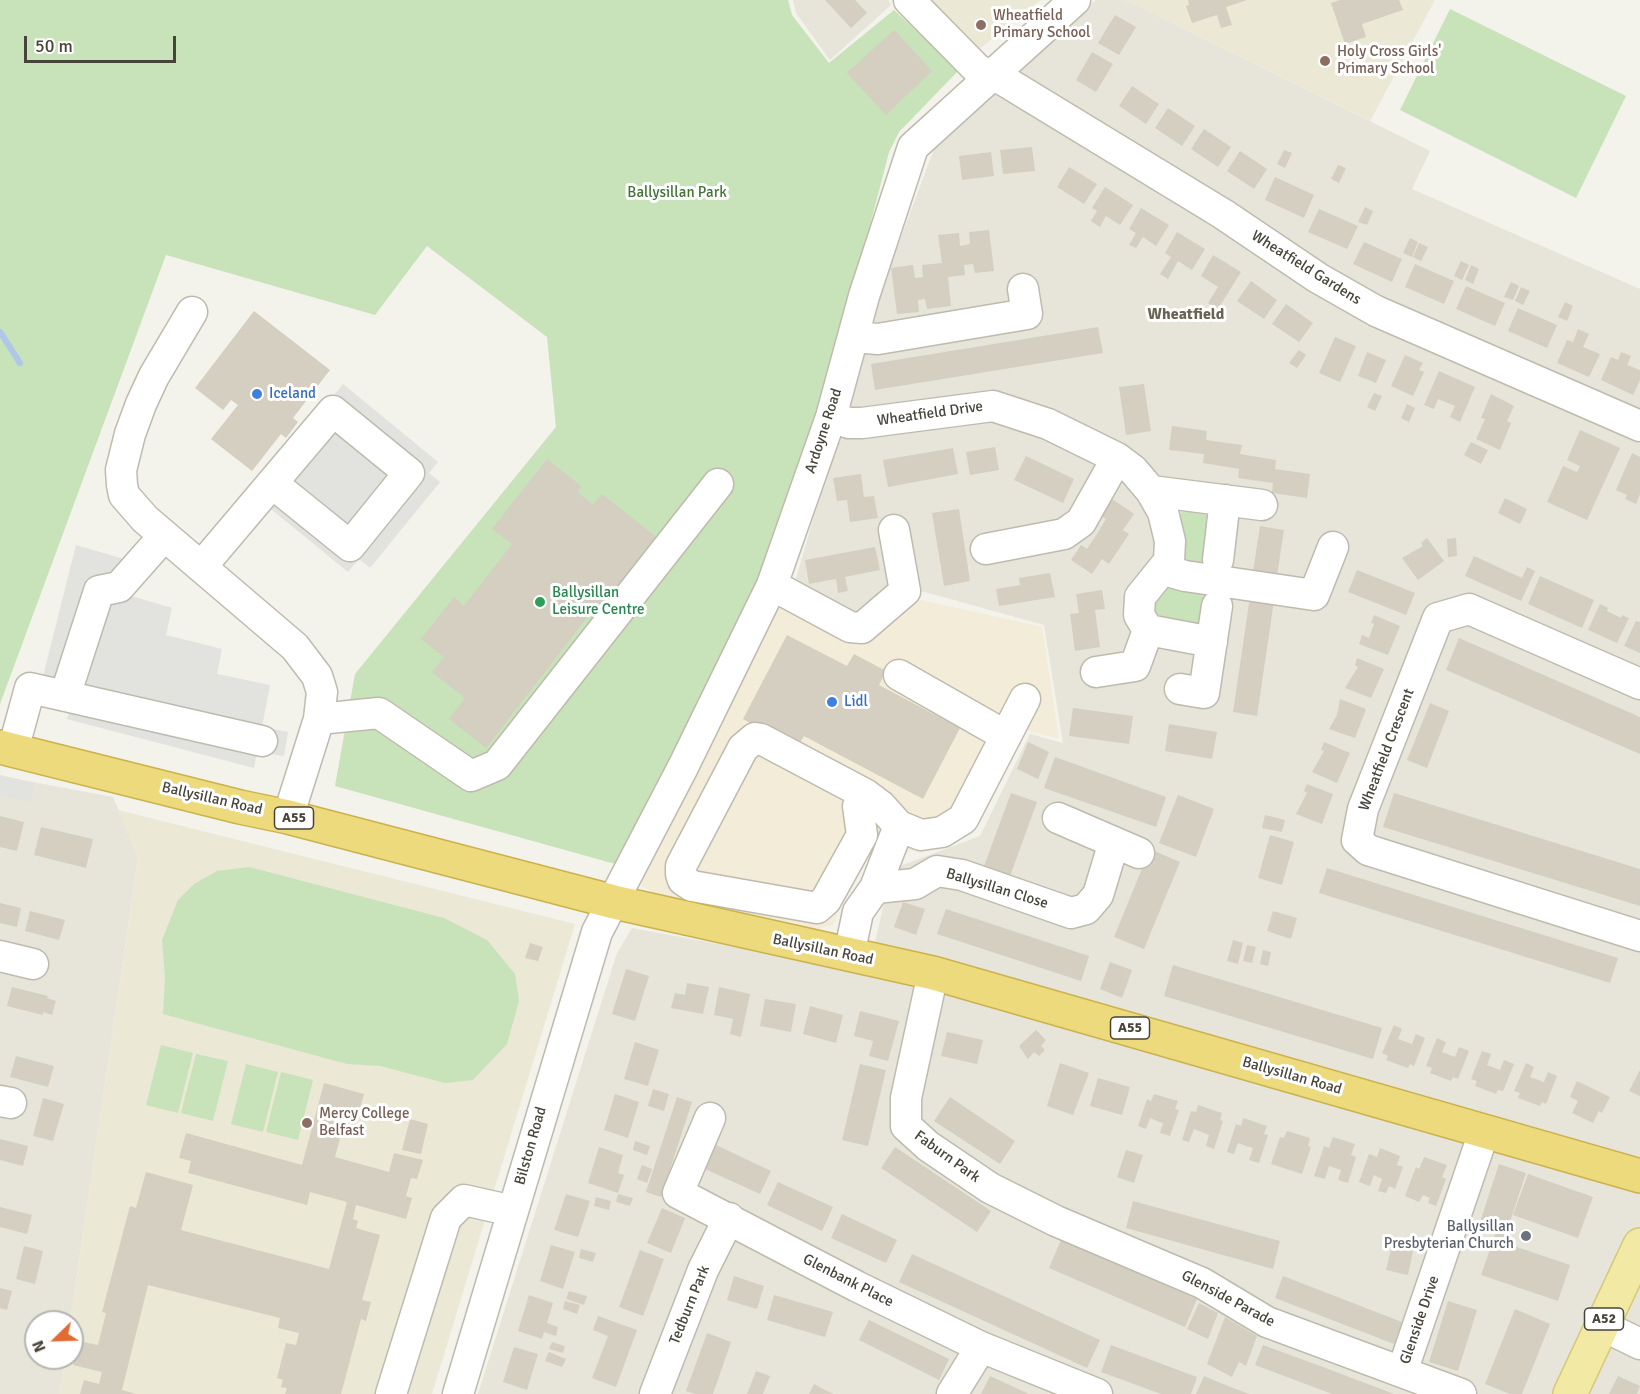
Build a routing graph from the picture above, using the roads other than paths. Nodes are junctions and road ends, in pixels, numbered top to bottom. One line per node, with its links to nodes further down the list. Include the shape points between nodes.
1 (909, 0): 3 (street, Wheatfield Gardens, via 978,70)
2 (1075, 0): 3 (street, Ardoyne Road)
3 (990, 75): 6 (street, Ardoyne Road, via 913,147); 8 (street, Wheatfield Gardens, via 1376,311)
4 (1023, 289): 6 (street, via 1027,315 878,339)
5 (192, 312): 16 (street, via 141,404 121,470 124,495)
6 (853, 337): 7 (street, Ardoyne Road)
7 (831, 417): 9 (street, Wheatfield Drive, via 862,423 993,406 1048,424); 22 (street, Ardoyne Road)
8 (1640, 426)
9 (1117, 458): 12 (street, Wheatfield Drive); 18 (street, via 1081,522 1064,534)
10 (272, 483): 10 (street, via 350,546 409,473 333,411); 20 (street)
11 (718, 484): 32 (street, via 497,765 471,776 379,713)
12 (1151, 491): 13 (street); 21 (street, Wheatfield Drive, via 1163,512 1170,541 1169,561)
13 (1225, 500): 14 (street); 19 (street)
14 (1262, 505)
15 (894, 530): 22 (street, via 905,591 862,628 850,627)
16 (164, 536): 20 (street); 30 (street, via 119,587 99,591)
17 (1333, 547): 21 (street, via 1314,595)
18 (986, 549)
19 (1218, 560)
20 (201, 567): 32 (street, via 308,661 322,692)
21 (1164, 570): 24 (street, Wheatfield Drive, via 1140,597 1139,615)
22 (772, 585): 41 (street, Ardoyne Road)
23 (1217, 606): 25 (street)
24 (1148, 630): 25 (street); 26 (street, via 1135,666)
25 (1212, 642): 29 (street, via 1204,693)
26 (1096, 672)
27 (899, 675): 33 (street)
28 (1640, 684): 42 (street, Wheatfield Crescent, via 1469,609 1438,618 1363,808 1357,840 1368,850)
29 (1180, 689)
30 (65, 696): 34 (street); 35 (street, via 30,688)
31 (1025, 699): 33 (street)
32 (319, 718): 37 (street)
33 (1006, 736): 39 (street, via 963,819 942,832 921,835)
34 (262, 741)
35 (6, 749): 37 (highway, Ballysillan Road / A55)
36 (865, 794): 36 (street, via 755,738 743,748 681,866 683,880 692,886 817,908 826,900 862,835 858,806); 39 (street)
37 (288, 817): 41 (highway, Ballysillan Road / A55)
38 (1058, 818): 40 (street, Ballysillan Close, via 1127,848 1086,909 1071,913 962,875 937,871 915,884)
39 (899, 826): 40 (street)
40 (875, 888): 43 (street, via 858,912)
41 (614, 902): 43 (highway, Ballysillan Road / A55); 51 (street, Bilston Road, via 597,932)
42 (1640, 936)
43 (849, 955): 46 (highway, Ballysillan Road / A55)
44 (0, 956): 45 (street)
45 (33, 964)
46 (933, 973): 48 (highway, Ballysillan Road / A55); 50 (street, Faburn Park, via 906,1098 906,1126 928,1146 990,1188)
47 (710, 1118): 52 (street, Glenbank Place, via 678,1193)
48 (1484, 1132): 49 (highway, Ballysillan Road / A55); 57 (street, Glenside Drive)
49 (1640, 1176)
50 (1031, 1209): 57 (street, Glenside Parade, via 1202,1283 1267,1322)
51 (513, 1211): 58 (street, via 464,1200 446,1218); 59 (street, Bilston Road)
52 (729, 1218): 56 (street, Glenbank Place); 60 (street, Tedburn Park, via 703,1270)
53 (1640, 1245): 54 (main road, A52)
54 (1601, 1325): 55 (street); 64 (main road, A52)
55 (1640, 1344)
56 (981, 1347): 61 (street); 62 (street, Glenbank Place)
57 (1402, 1372): 63 (street, Glenside Parade)
58 (391, 1394)
59 (458, 1394)
60 (655, 1394)
61 (952, 1394)
62 (1097, 1394)
63 (1461, 1394)
64 (1570, 1394)

